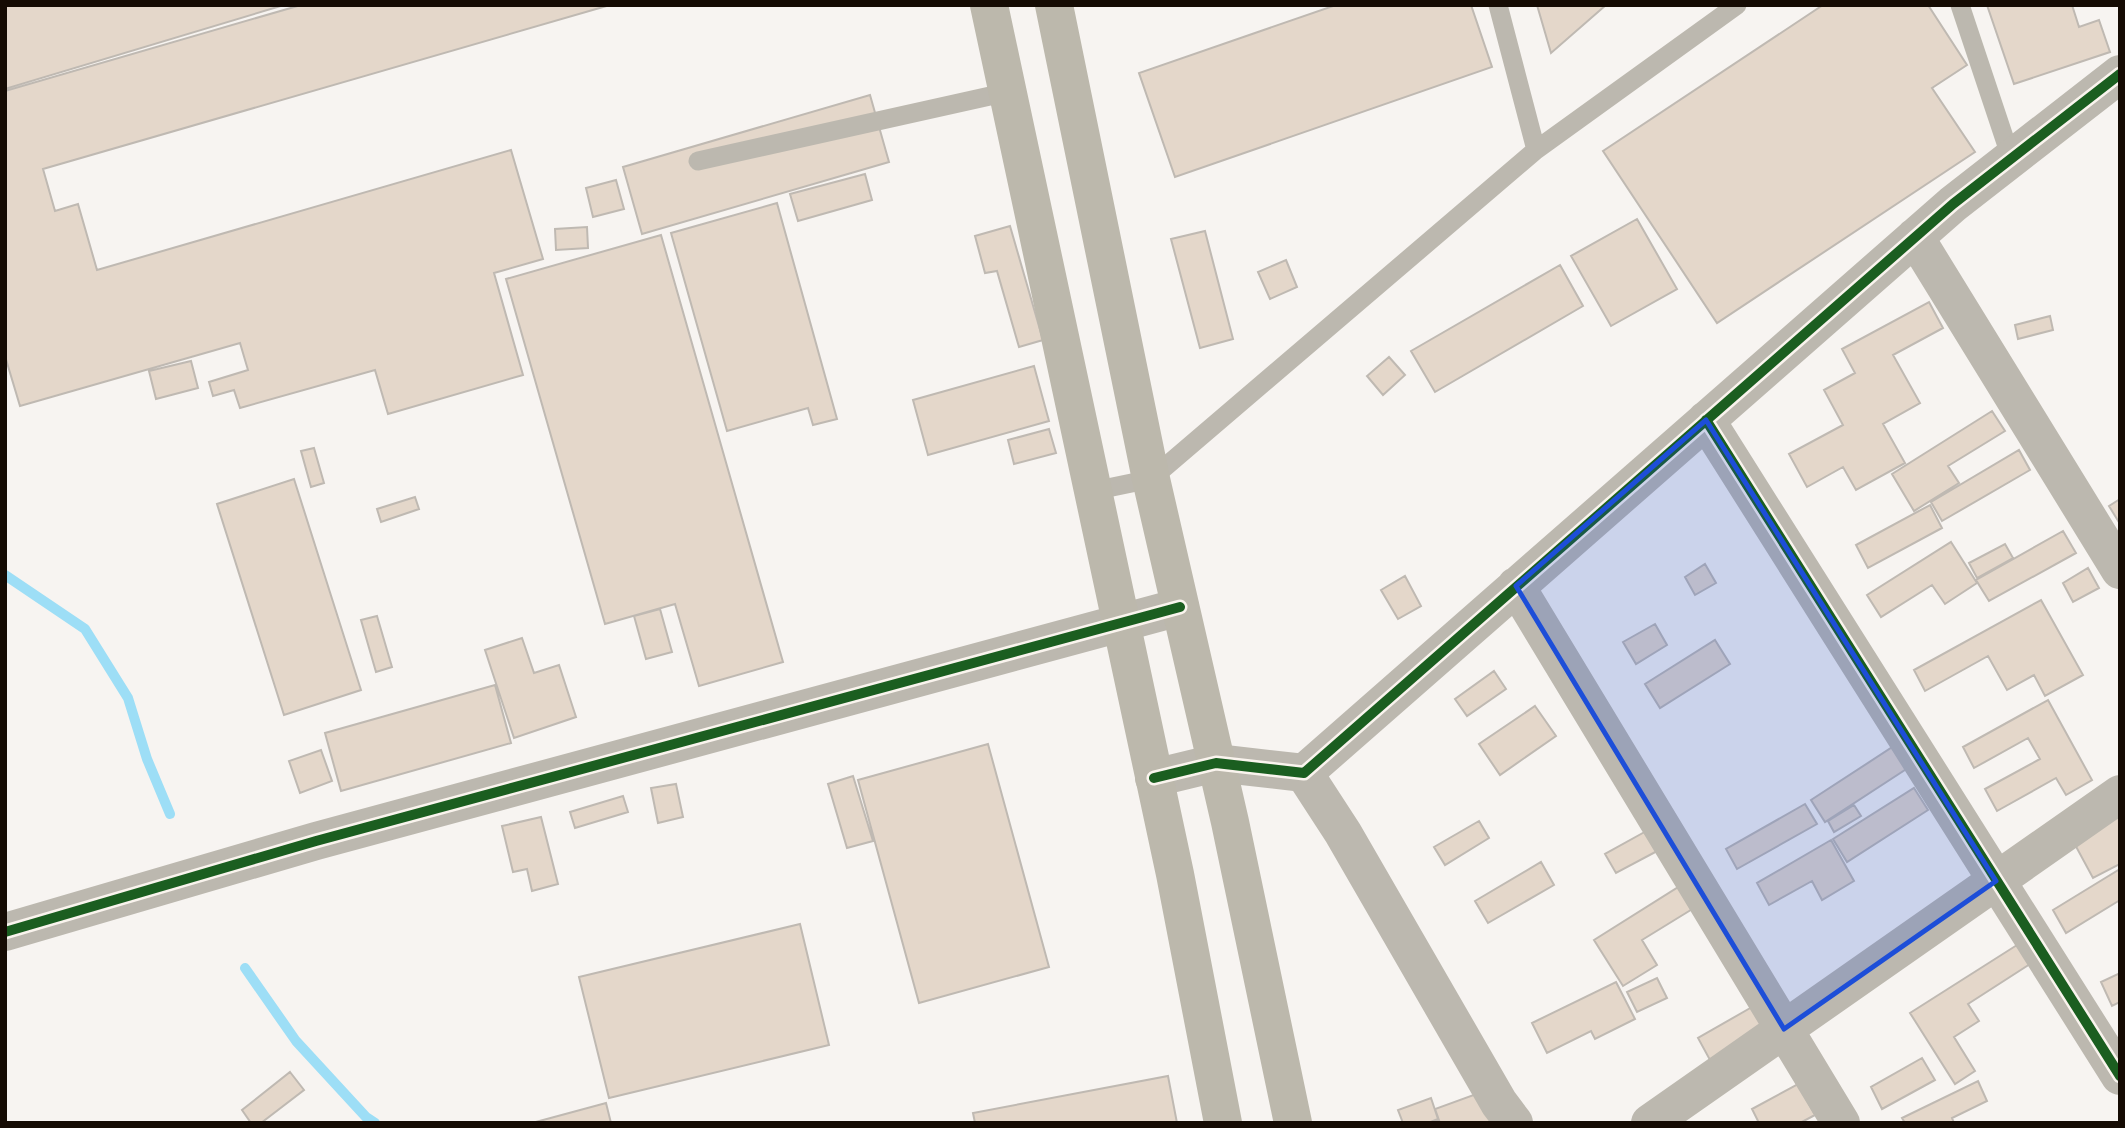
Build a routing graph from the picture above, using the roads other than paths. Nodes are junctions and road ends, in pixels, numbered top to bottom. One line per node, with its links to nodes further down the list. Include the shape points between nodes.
1 (989, 5): 7 (main road)
2 (1054, 5): 13 (main road)
3 (1498, 5): 8 (lane)
4 (1737, 5): 8 (lane)
5 (1960, 5): 9 (lane)
6 (2119, 78): 9 (street)
7 (1008, 92): 10 (lane); 14 (main road)
8 (1536, 150): 13 (lane)
9 (2011, 158): 11 (street)
10 (698, 160)
11 (1914, 237): 12 (street); 15 (street)
12 (1706, 419): 16 (street); 23 (street)
13 (1151, 479): 14 (lane); 17 (main road)
14 (1093, 491): 18 (main road)
15 (2120, 570)
16 (1516, 586): 20 (street); 25 (street)
17 (1180, 607): 18 (street); 19 (main road)
18 (1121, 622): 21 (main road); 24 (street, via 316,841)
19 (1216, 763): 20 (street); 21 (street); 28 (main road)
20 (1304, 773): 29 (street)
21 (1154, 778): 27 (main road)
22 (2120, 794): 23 (street)
23 (1996, 881): 25 (street); 26 (street)
24 (5, 932)
25 (1784, 1029): 30 (street); 31 (street)
26 (2120, 1076)
27 (1223, 1123)
28 (1293, 1123)
29 (1514, 1123)
30 (1650, 1123)
31 (1841, 1123)

